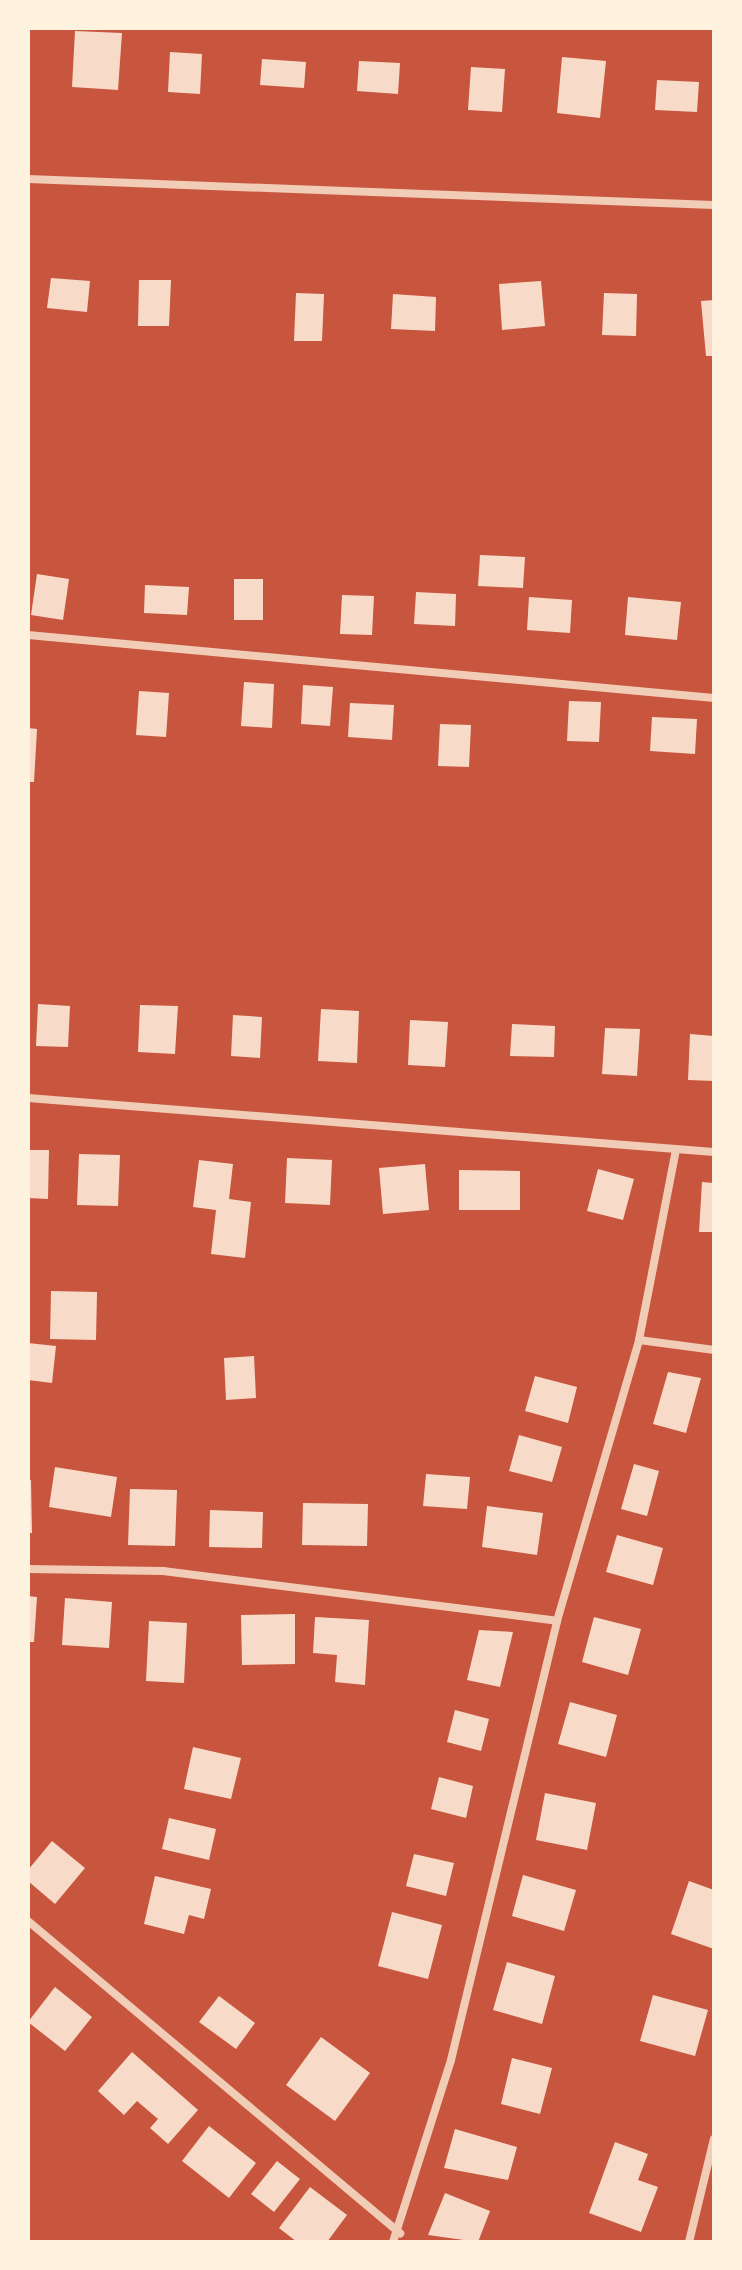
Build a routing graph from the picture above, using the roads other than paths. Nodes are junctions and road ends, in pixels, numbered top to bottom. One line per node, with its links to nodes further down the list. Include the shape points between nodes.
1 (28, 179): 2 (street)
2 (714, 205)
3 (28, 635): 4 (street)
4 (714, 698)
5 (28, 1098): 6 (street)
6 (676, 1150): 7 (street); 8 (street)
7 (714, 1152)
8 (639, 1340): 9 (street); 11 (street)
9 (714, 1350)
10 (28, 1569): 11 (street, via 163,1571)
11 (557, 1621): 14 (street, via 451,2060)
12 (28, 1921): 14 (street)
13 (714, 2139): 16 (street)
14 (400, 2233): 15 (street)
15 (393, 2242)
16 (689, 2242)

